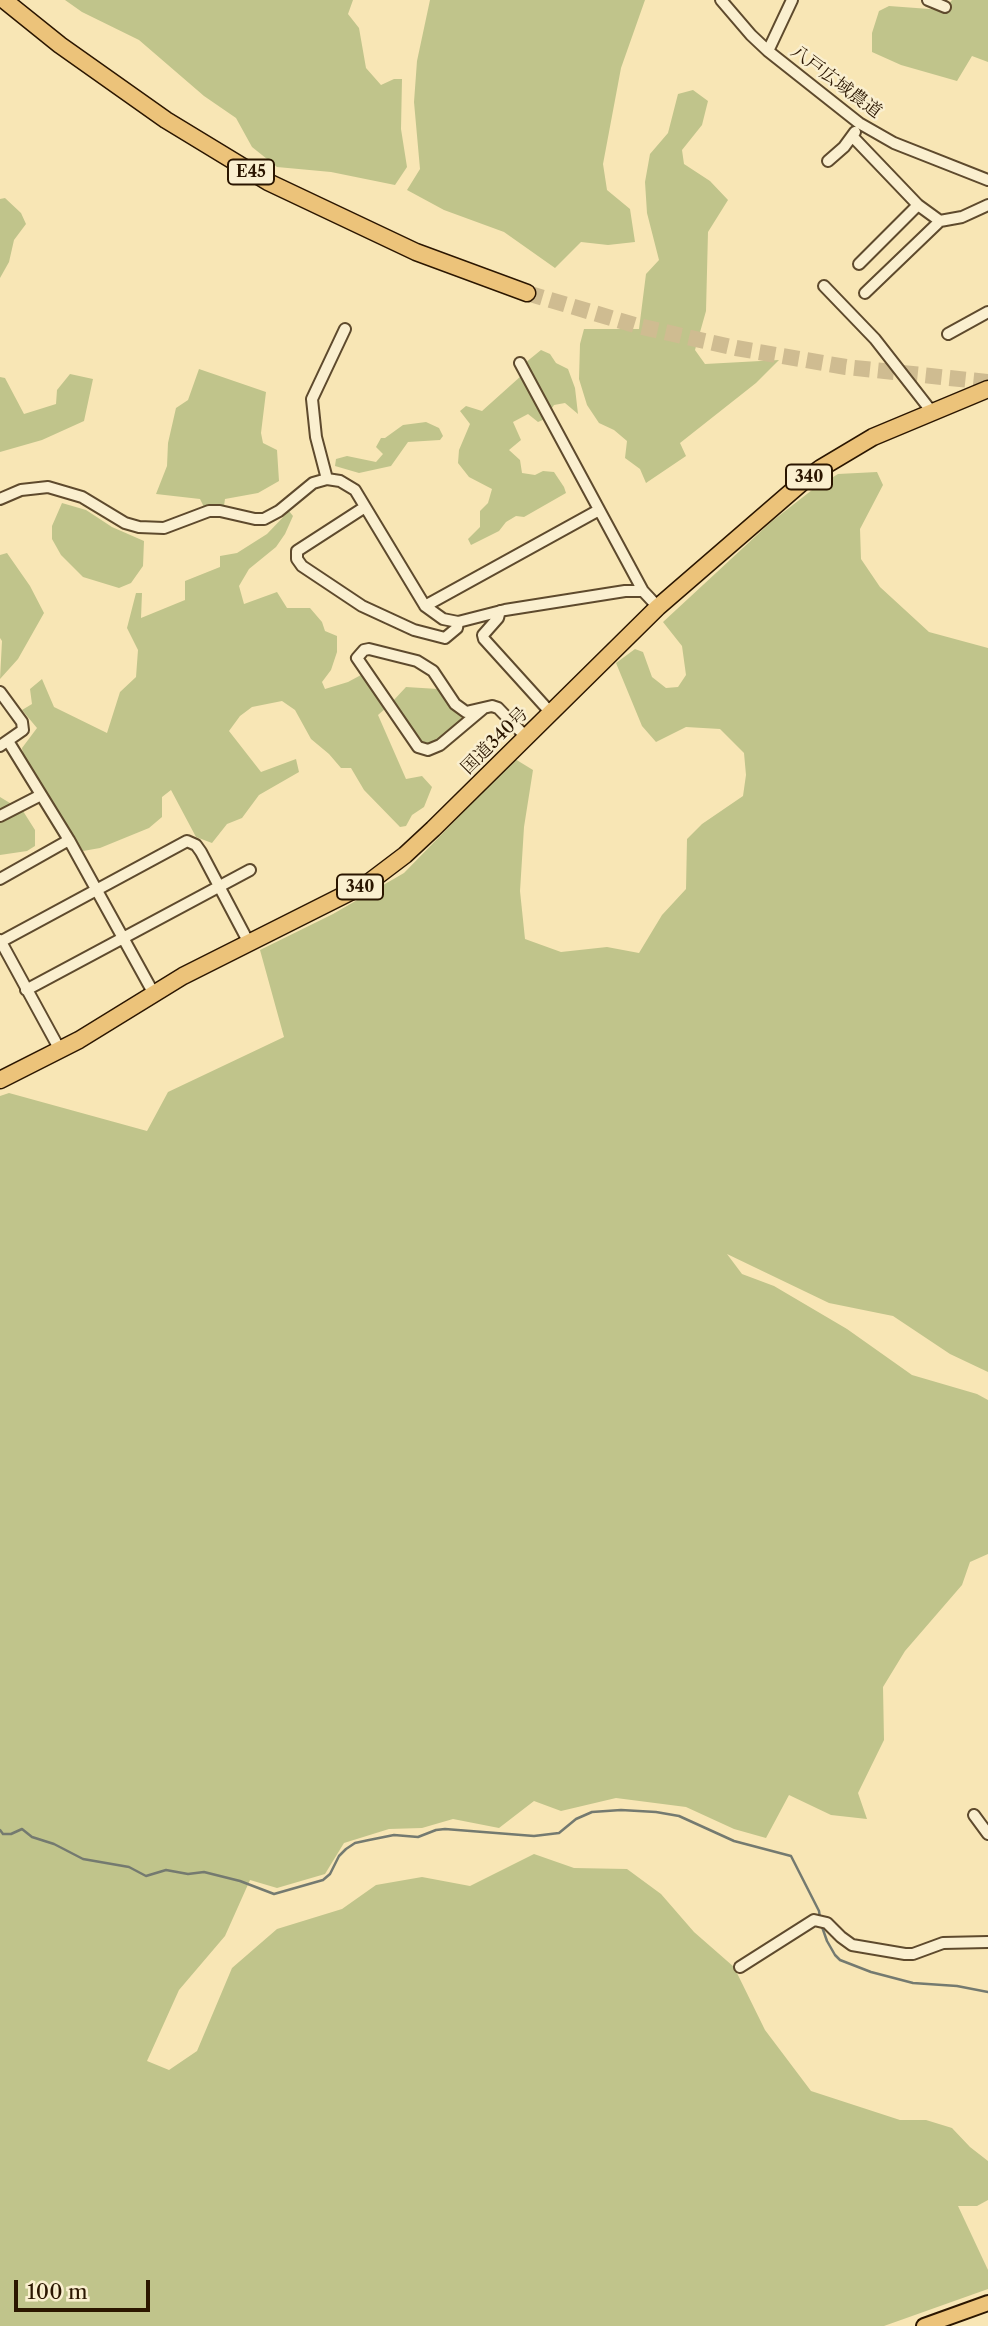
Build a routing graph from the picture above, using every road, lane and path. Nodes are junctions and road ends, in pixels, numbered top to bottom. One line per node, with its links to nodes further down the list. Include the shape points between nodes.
1 (4, 0): 16 (highway, E45, via 166,120 268,182 416,252)
2 (721, 0): 6 (street, 八戸広域農道)
3 (792, 0): 6 (street)
4 (928, 0): 5 (street)
5 (945, 7)
6 (768, 51): 7 (street, 八戸広域農道)
7 (859, 123): 8 (street); 10 (street, 八戸広域農道, via 904,148)
8 (852, 136): 9 (street); 11 (street)
9 (828, 161)
10 (988, 180)
11 (918, 205): 13 (street); 14 (street)
12 (988, 205): 13 (street)
13 (940, 221): 17 (street)
14 (859, 264)
15 (824, 286): 23 (street, via 875,339)
16 (527, 293)
17 (865, 293)
18 (988, 312): 20 (street)
19 (345, 329): 24 (street, via 312,399)
20 (948, 334)
21 (520, 363): 27 (street)
22 (988, 390): 23 (highway, 国道340号 / 340)
23 (932, 412): 30 (highway, 国道340号 / 340, via 873,437 821,468)
24 (327, 479): 25 (street, via 313,483 264,519 209,511 164,528 125,523 61,489 37,487); 26 (street, via 347,484)
25 (0, 499)
26 (365, 507): 29 (street); 32 (street, via 297,551 302,566 362,606 414,630 445,638)
27 (599, 510): 28 (street); 29 (street)
28 (643, 592): 30 (street); 31 (street)
29 (425, 606): 32 (street, via 443,620)
30 (658, 607): 35 (highway, 国道340号 / 340)
31 (499, 611): 32 (street); 35 (street, via 484,639)
32 (458, 622)
33 (0, 692): 37 (street, via 23,730)
34 (484, 708): 34 (street, via 466,712 455,704 433,671 418,661 369,649 357,658 418,747 428,750 440,745); 36 (street, via 498,708)
35 (551, 713): 36 (highway, 国道340号 / 340)
36 (526, 737): 47 (highway, 国道340号 / 340, via 388,869 345,896)
37 (4, 743): 38 (street)
38 (41, 795): 39 (street); 40 (street)
39 (0, 817)
40 (69, 840): 42 (street); 44 (street)
41 (250, 870): 43 (street)
42 (0, 879)
43 (218, 888): 44 (street, via 196,845 187,841); 45 (street); 47 (street)
44 (96, 890): 45 (street); 46 (street)
45 (122, 940): 48 (street); 49 (street)
46 (0, 941): 48 (street)
47 (249, 943): 49 (highway, 国道340号 / 340)
48 (26, 990): 50 (street)
49 (154, 993): 50 (highway, 国道340号 / 340)
50 (60, 1050): 51 (highway, 国道340号 / 340)
51 (0, 1080)
52 (974, 1815): 53 (street)
53 (988, 1834)
54 (988, 1942): 55 (street, via 943,1943 905,1954 852,1945 828,1923 814,1920)
55 (740, 1967)
56 (988, 2303): 57 (main road)
57 (923, 2326)

